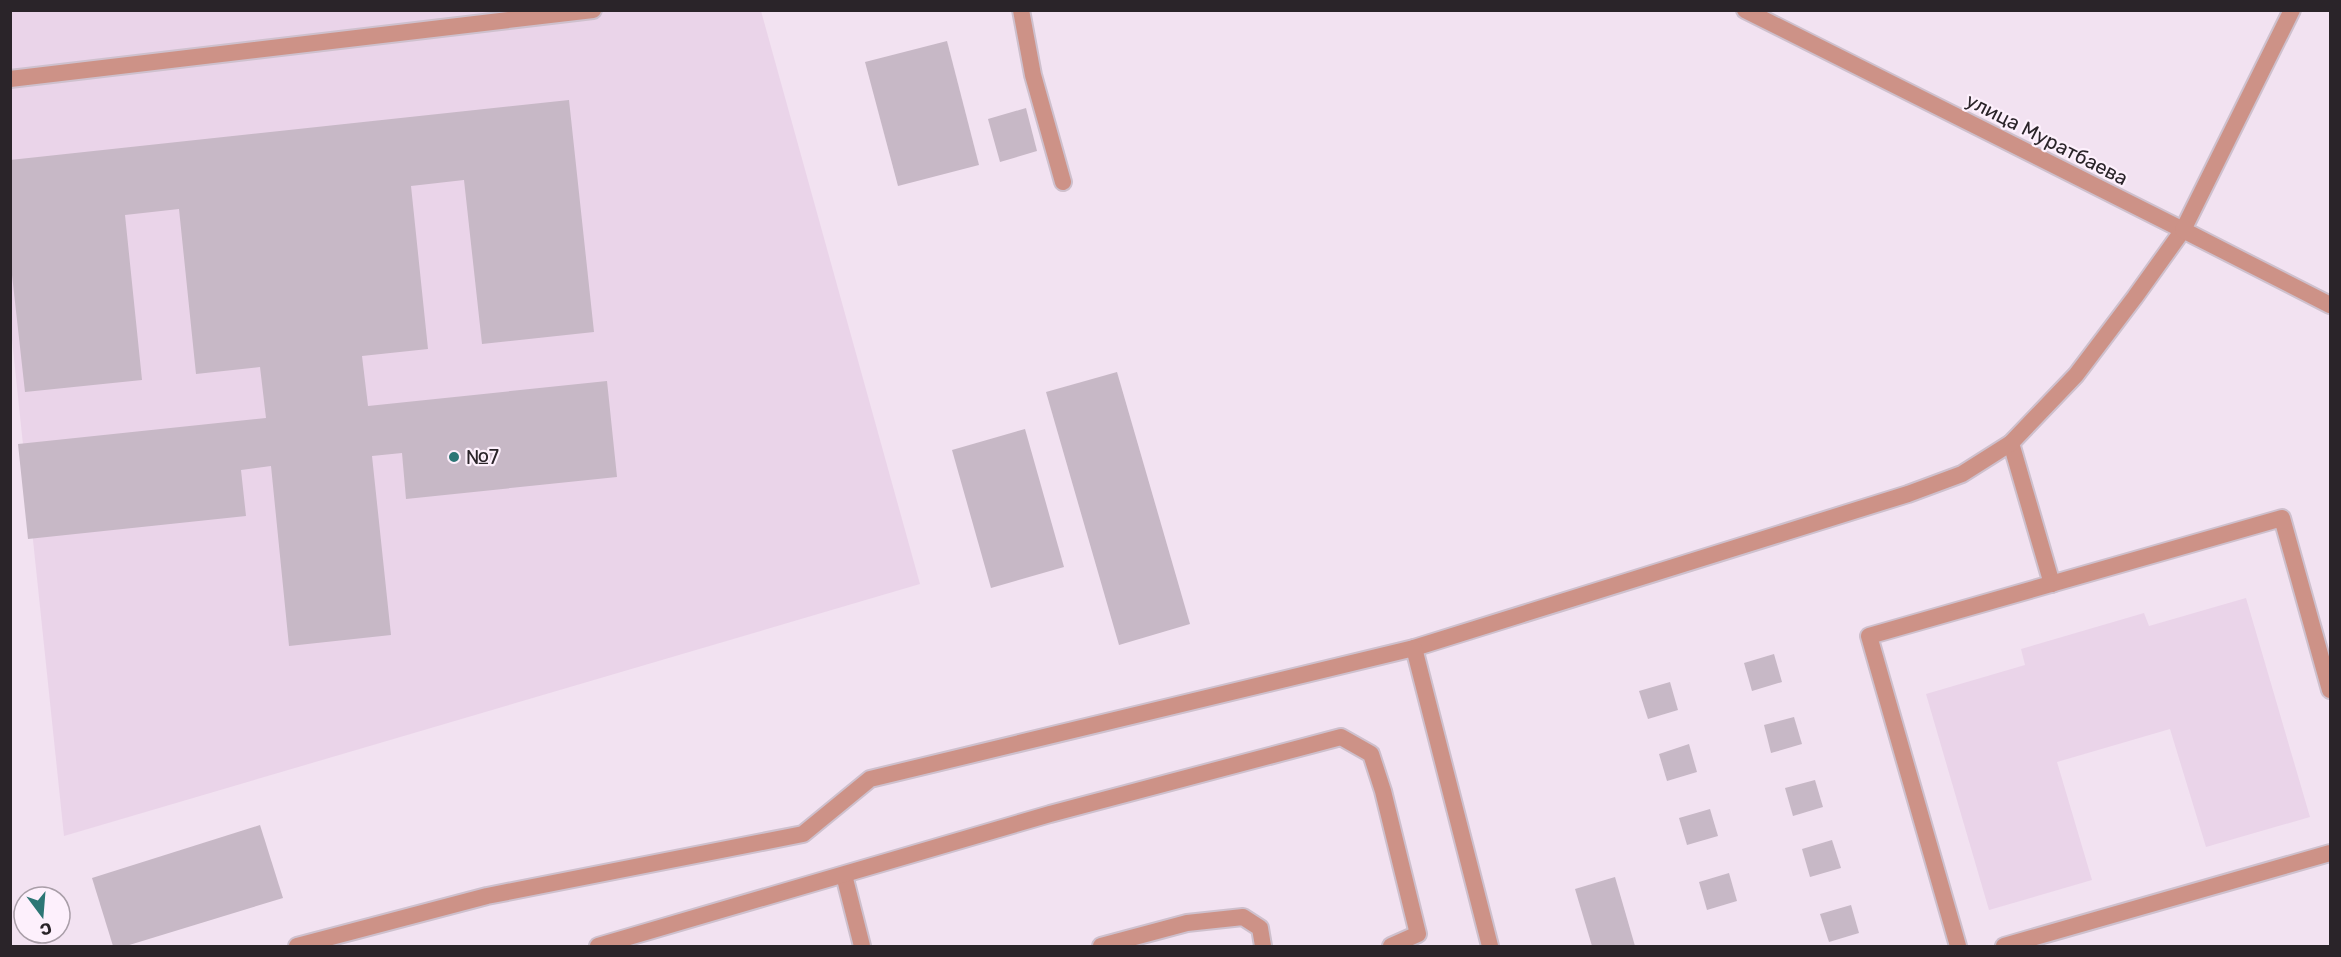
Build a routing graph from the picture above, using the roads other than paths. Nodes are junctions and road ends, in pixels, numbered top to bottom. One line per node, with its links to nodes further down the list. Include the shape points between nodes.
1 (593, 10): 5 (street)
2 (1021, 10): 6 (street, via 1033,75)
3 (1745, 10): 7 (street, улица Муратбаева)
4 (2292, 10): 7 (street)
5 (10, 79)
6 (1063, 182)
7 (2182, 230): 8 (street, улица Муратбаева); 9 (street, via 2076,375)
8 (2331, 305)
9 (2011, 443): 10 (street); 11 (street, via 1962,474 1908,494)
10 (2052, 584): 12 (street, via 2282,518); 23 (street, via 1869,636)
11 (1414, 648): 16 (street, via 870,780 803,834 487,896); 22 (street)
12 (2331, 690)
13 (2331, 853): 24 (street)
14 (844, 875): 15 (street, via 1050,814 1341,738 1371,754); 17 (street); 18 (street)
15 (1419, 940): 21 (street)
16 (297, 946)
17 (598, 946)
18 (862, 946)
19 (1101, 946): 20 (street, via 1187,923 1243,917 1260,928)
20 (1263, 946)
21 (1391, 946)
22 (1490, 946)
23 (1958, 946)
24 (2004, 946)

